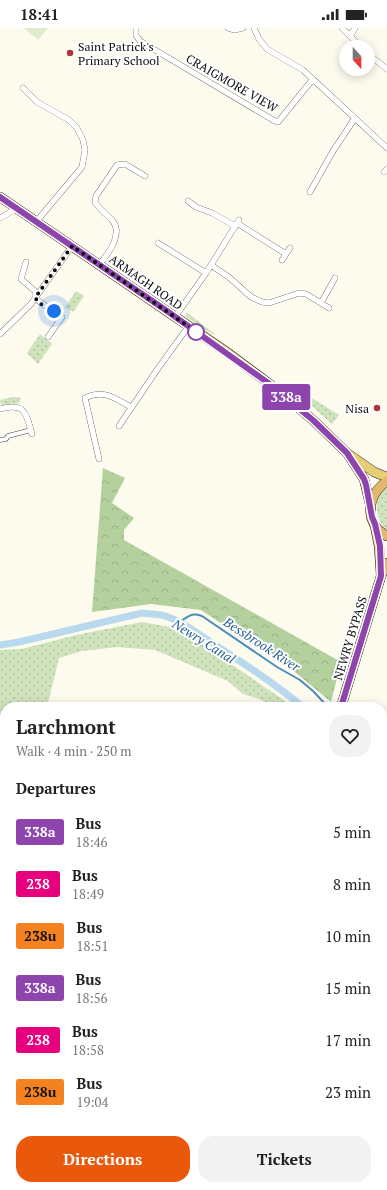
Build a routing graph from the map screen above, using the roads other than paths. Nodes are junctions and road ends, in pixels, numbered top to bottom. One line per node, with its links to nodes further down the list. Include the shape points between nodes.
1 (136, 28): 11 (street, CRAIGMORE VIEW, via 136,35 140,41 278,122)
2 (228, 28): 3 (street)
3 (243, 28)
4 (254, 28): 11 (street, via 267,49 304,70)
5 (342, 28): 7 (street)
6 (355, 28): 7 (street)
7 (350, 36): 8 (street)
8 (354, 40)
9 (375, 60): 10 (street)
10 (387, 69)
11 (313, 79): 13 (street)
12 (23, 88): 21 (street, via 37,102 73,124 83,140 85,150 82,166)
13 (355, 118): 14 (street); 16 (street)
14 (387, 148)
15 (145, 176): 29 (street, via 125,164 117,165 96,196 95,202 113,221 117,231 115,240)
16 (310, 192)
17 (0, 197): 19 (main road, ARMAGH ROAD)
18 (188, 201): 22 (street, via 196,207)
19 (16, 209): 20 (street); 21 (main road, ARMAGH ROAD)
20 (0, 218)
21 (36, 222): 24 (main road, ARMAGH ROAD)
22 (237, 223): 26 (street); 30 (street)
23 (158, 243): 31 (street)
24 (72, 246): 29 (main road, ARMAGH ROAD); 33 (street)
25 (290, 248): 26 (street)
26 (286, 254): 27 (street)
27 (282, 260)
28 (26, 262): 33 (street, via 22,279 35,291)
29 (99, 265): 36 (main road, ARMAGH ROAD)
30 (211, 265): 31 (street); 34 (street, via 251,297 262,302 269,303 299,293)
31 (206, 273): 36 (street)
32 (335, 278): 34 (street)
33 (35, 298): 38 (street); 39 (street, via 62,317)
34 (321, 303): 35 (street)
35 (328, 308)
36 (175, 317): 37 (main road, ARMAGH ROAD)
37 (188, 327): 40 (street); 45 (main road, ARMAGH ROAD, via 271,385)
38 (0, 334)
39 (48, 338)
40 (130, 407): 42 (street); 46 (street, via 106,395 98,394 85,398)
41 (0, 410): 43 (street, via 17,407 24,411)
42 (119, 426)
43 (31, 432): 44 (street)
44 (0, 440)
45 (347, 453): 47 (main road, ARMAGH ROAD, via 374,472); 49 (main road, ARMAGH ROAD, via 364,479)
46 (99, 459)
47 (387, 477)
48 (387, 481): 49 (highway, via 375,492)
49 (371, 508): 50 (highway)
50 (375, 524): 51 (highway); 53 (highway, via 380,546)
51 (387, 536)
52 (387, 563): 53 (highway)
53 (381, 576): 54 (highway, NEWRY BYPASS)
54 (343, 702)

